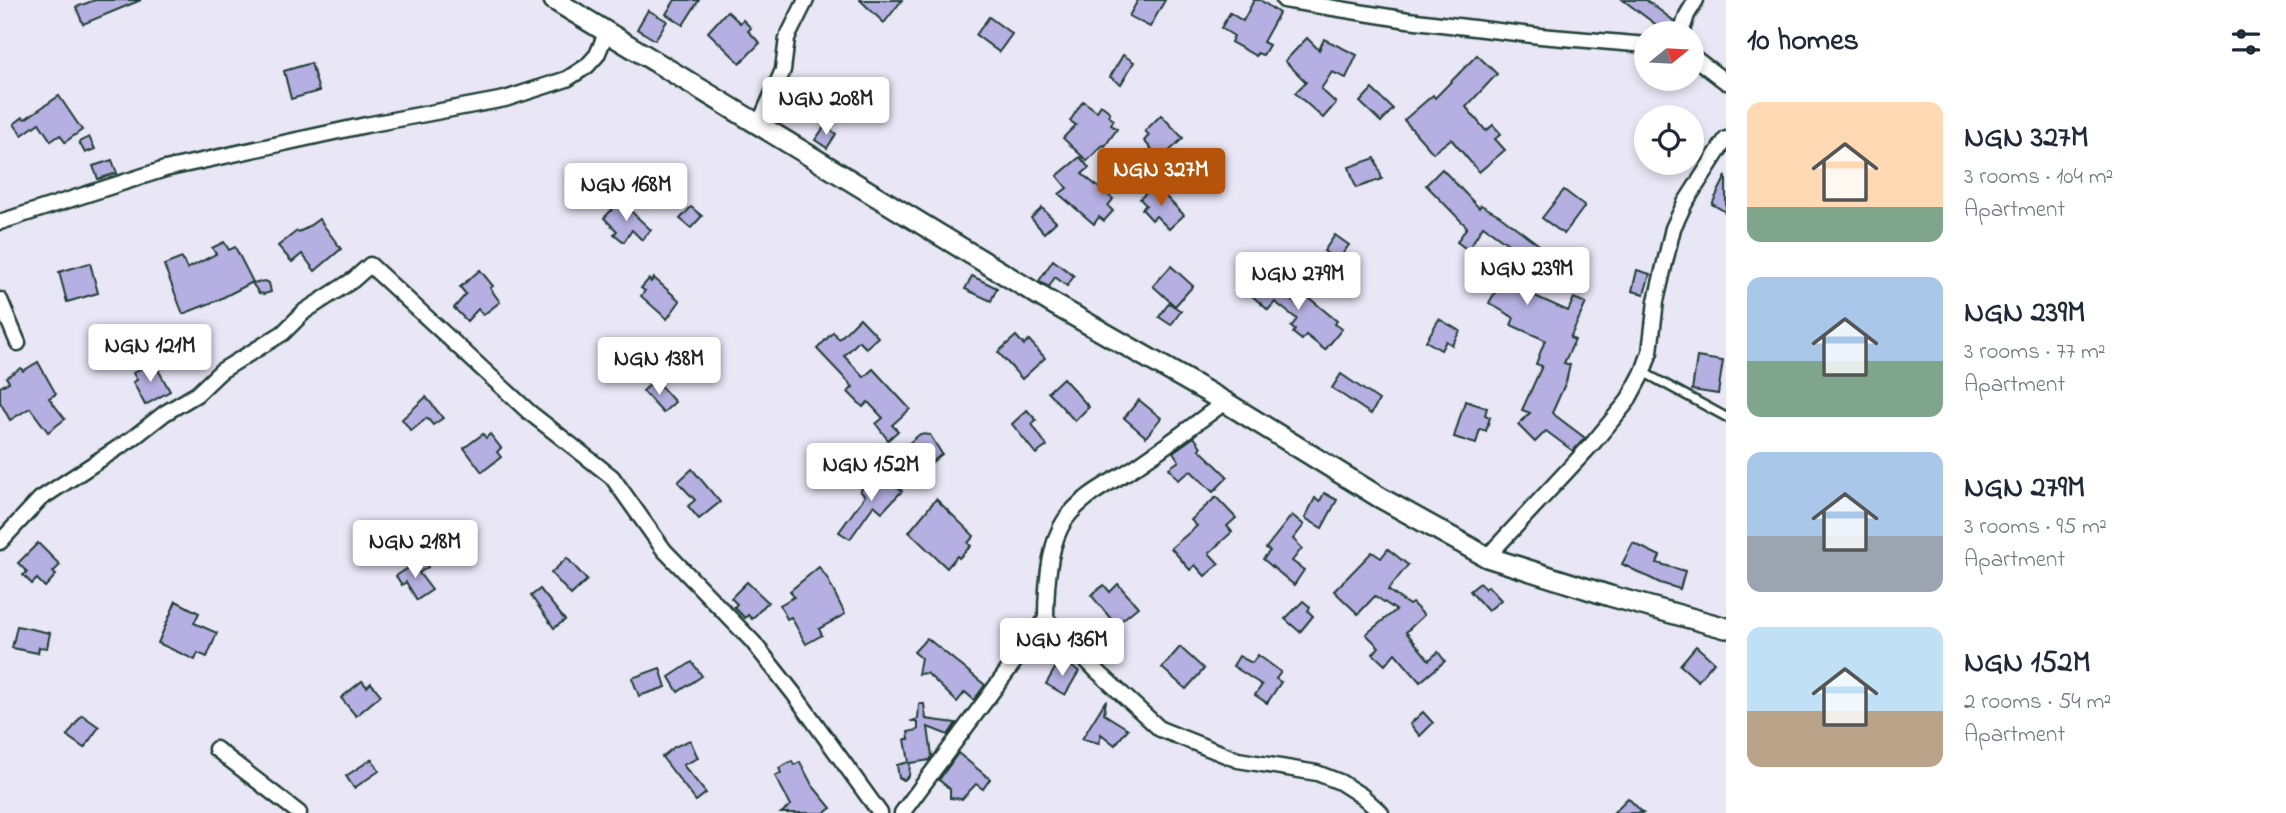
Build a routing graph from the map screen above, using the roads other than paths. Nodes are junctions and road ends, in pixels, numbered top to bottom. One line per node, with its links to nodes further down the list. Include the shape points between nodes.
1 (554, 0): 7 (street)
2 (806, 0): 11 (street, via 787,38 783,70)
3 (1284, 0): 5 (street)
4 (1696, 0): 6 (street)
5 (1357, 5): 8 (street, via 1408,20)
6 (1685, 21)
7 (607, 31): 11 (street); 13 (street, via 587,66 567,79 505,99 165,169)
8 (1634, 44)
9 (1704, 65): 10 (street)
10 (1726, 82)
11 (759, 124): 17 (street, via 1050,302)
12 (1726, 139): 16 (street, via 1673,228)
13 (0, 222)
14 (0, 300): 15 (street)
15 (18, 343)
16 (1643, 372): 18 (lane); 20 (street, via 1627,402 1594,442)
17 (1226, 402): 20 (street, via 1379,497); 21 (street, via 1087,497 1065,520 1051,557)
18 (1726, 417)
19 (0, 542): 25 (street, via 40,499 197,394 221,371 283,332 304,311 370,265 529,412 612,477 664,550 778,673)
20 (1488, 557): 22 (street)
21 (1046, 619): 26 (street); 27 (street, via 1160,729 1238,760 1318,773 1340,782)
22 (1726, 628)
23 (216, 749): 24 (street)
24 (299, 813)
25 (880, 813)
26 (902, 813)
27 (1381, 813)

